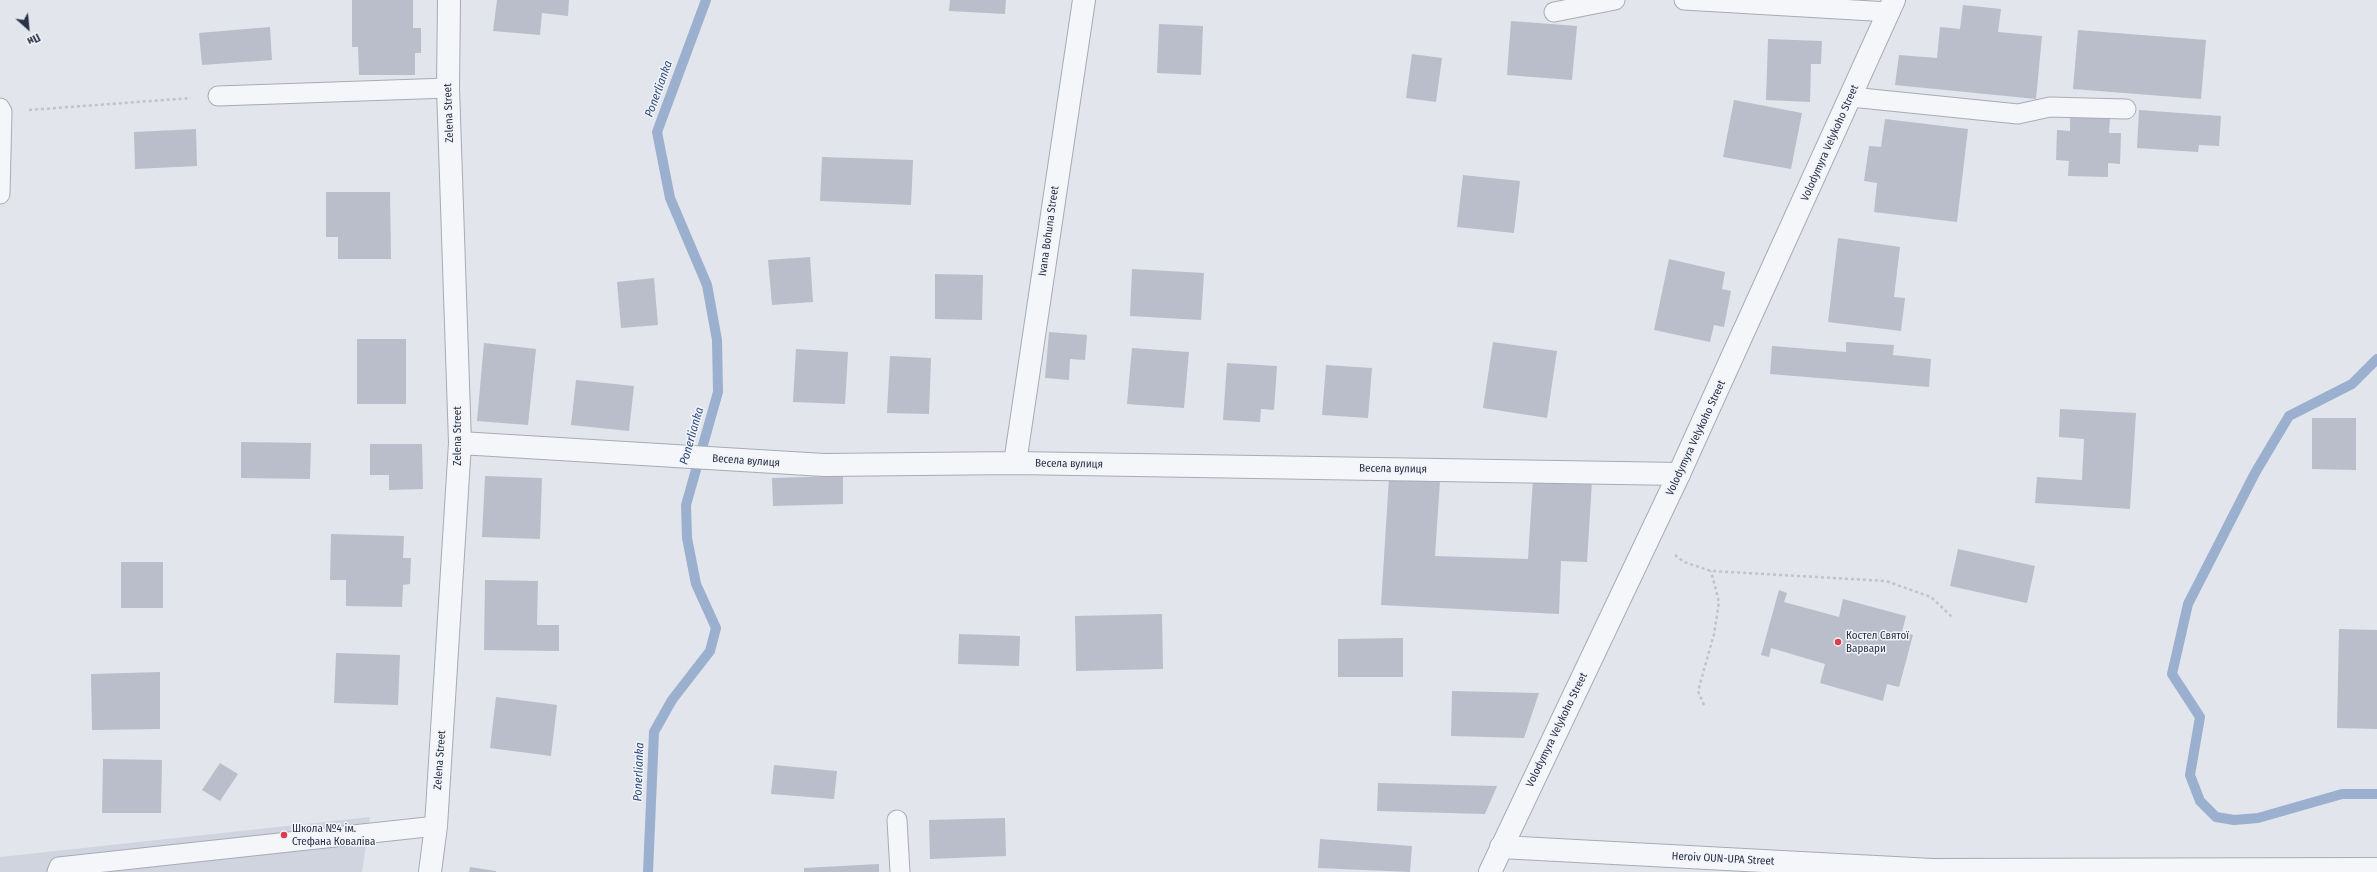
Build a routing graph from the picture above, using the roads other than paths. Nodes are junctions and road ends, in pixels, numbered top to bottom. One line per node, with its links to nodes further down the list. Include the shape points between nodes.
1 (449, 0): 7 (street, Zelena Street)
2 (1084, 0): 14 (street, Ivana Bohuna Street)
3 (1615, 0): 6 (lane)
4 (1684, 0): 5 (lane)
5 (1892, 6): 9 (street, Volodymyra Velykoho Street)
6 (1554, 12)
7 (448, 88): 8 (lane); 13 (street, Zelena Street)
8 (218, 96)
9 (1851, 97): 10 (lane, via 2018,114 2050,107); 15 (street, Volodymyra Velykoho Street)
10 (2126, 109)
11 (1, 110): 12 (lane)
12 (0, 194)
13 (460, 443): 14 (street, Весела вулиця, via 824,465); 17 (street, Zelena Street)
14 (1015, 463): 15 (street, Весела вулиця)
15 (1680, 474): 18 (street, Volodymyra Velykoho Street)
16 (897, 820): 22 (lane)
17 (436, 826): 20 (lane, via 58,867); 21 (street, Zelena Street)
18 (1501, 847): 19 (street, Heroiv OUN-UPA Street, via 1932,870); 23 (street, Volodymyra Velykoho Street)
19 (2377, 869)
20 (57, 872)
21 (430, 872)
22 (900, 872)
23 (1490, 872)

